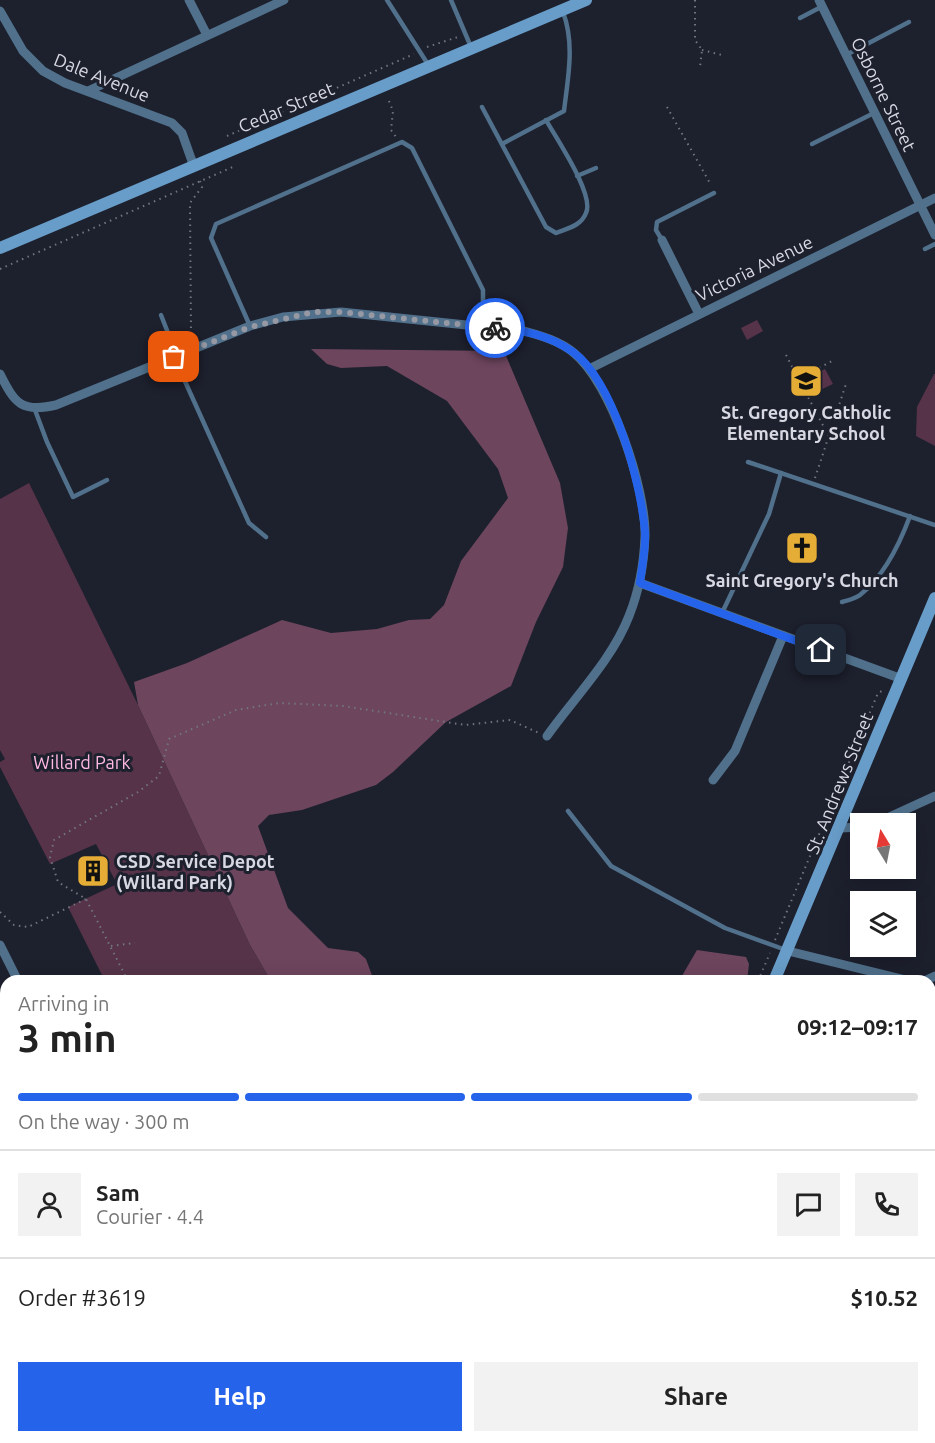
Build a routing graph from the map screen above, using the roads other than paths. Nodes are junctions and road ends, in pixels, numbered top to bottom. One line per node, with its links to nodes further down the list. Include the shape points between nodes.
1 (189, 0): 11 (street)
2 (284, 0): 11 (street)
3 (387, 0): 14 (lane)
4 (451, 0): 12 (lane)
5 (586, 0): 7 (main road, Cedar Street)
6 (821, 3): 9 (lane); 13 (street, Osborne Street)
7 (562, 10): 12 (main road, Cedar Street); 18 (lane, via 568,25 571,57 564,111)
8 (0, 11): 15 (street, Dale Avenue, via 23,51 42,71)
9 (800, 18)
10 (909, 22): 13 (lane)
11 (207, 35): 15 (street)
12 (472, 48): 14 (main road, Cedar Street)
13 (846, 55): 17 (street, Osborne Street)
14 (429, 66): 21 (main road, Cedar Street)
15 (88, 91): 21 (street, Dale Avenue, via 172,123 182,133)
16 (482, 107): 19 (lane)
17 (875, 112): 20 (lane); 26 (street, Osborne Street)
18 (546, 120): 19 (lane); 23 (lane)
19 (502, 144): 23 (lane, via 546,227 556,233 579,224 588,211 587,194)
20 (812, 144)
21 (193, 164): 30 (main road, Cedar Street)
22 (596, 168): 23 (lane)
23 (577, 176)
24 (714, 193): 28 (lane, via 657,222 656,230)
25 (935, 198): 26 (street, Victoria Avenue)
26 (920, 205): 27 (street, Osborne Street); 32 (street, Victoria Avenue)
27 (935, 235)
28 (662, 240): 32 (street)
29 (935, 244): 31 (lane)
30 (0, 248)
31 (925, 249)
32 (699, 314): 37 (street, Victoria Avenue)
33 (161, 315): 36 (lane)
34 (250, 327): 35 (street, via 283,317 341,312); 35 (lane, via 211,238 216,224 402,142 412,148 483,290); 36 (street)
35 (483, 327): 37 (street, via 524,331 553,340 574,353)
36 (175, 356): 39 (street); 45 (lane, via 249,524)
37 (589, 369): 46 (street, via 612,409 636,471 645,534)
38 (0, 374): 39 (street, via 20,405)
39 (35, 410): 42 (lane, via 73,497)
40 (748, 462): 41 (lane)
41 (781, 474): 43 (lane); 49 (lane, via 770,514)
42 (107, 480)
43 (910, 516): 44 (lane); 48 (lane, via 901,540 878,574 859,597)
44 (935, 525)
45 (266, 537)
46 (640, 583): 49 (street); 52 (street, via 629,617 611,649)
47 (935, 598): 51 (main road, St. Andrews Street)
48 (842, 602)
49 (722, 613): 50 (street)
50 (783, 636): 51 (street); 53 (street, via 735,751)
51 (902, 679): 57 (main road, St. Andrews Street)
52 (547, 736)
53 (713, 780)
54 (935, 796): 56 (street)
55 (568, 811): 60 (lane, via 610,866 725,928)
56 (898, 813)
57 (841, 828): 58 (street); 60 (main road, St. Andrews Street)
58 (850, 828)
59 (0, 945): 61 (street)
60 (788, 951): 62 (main road, St. Andrews Street); 63 (street)
61 (15, 975)
62 (777, 975)
63 (886, 975)

